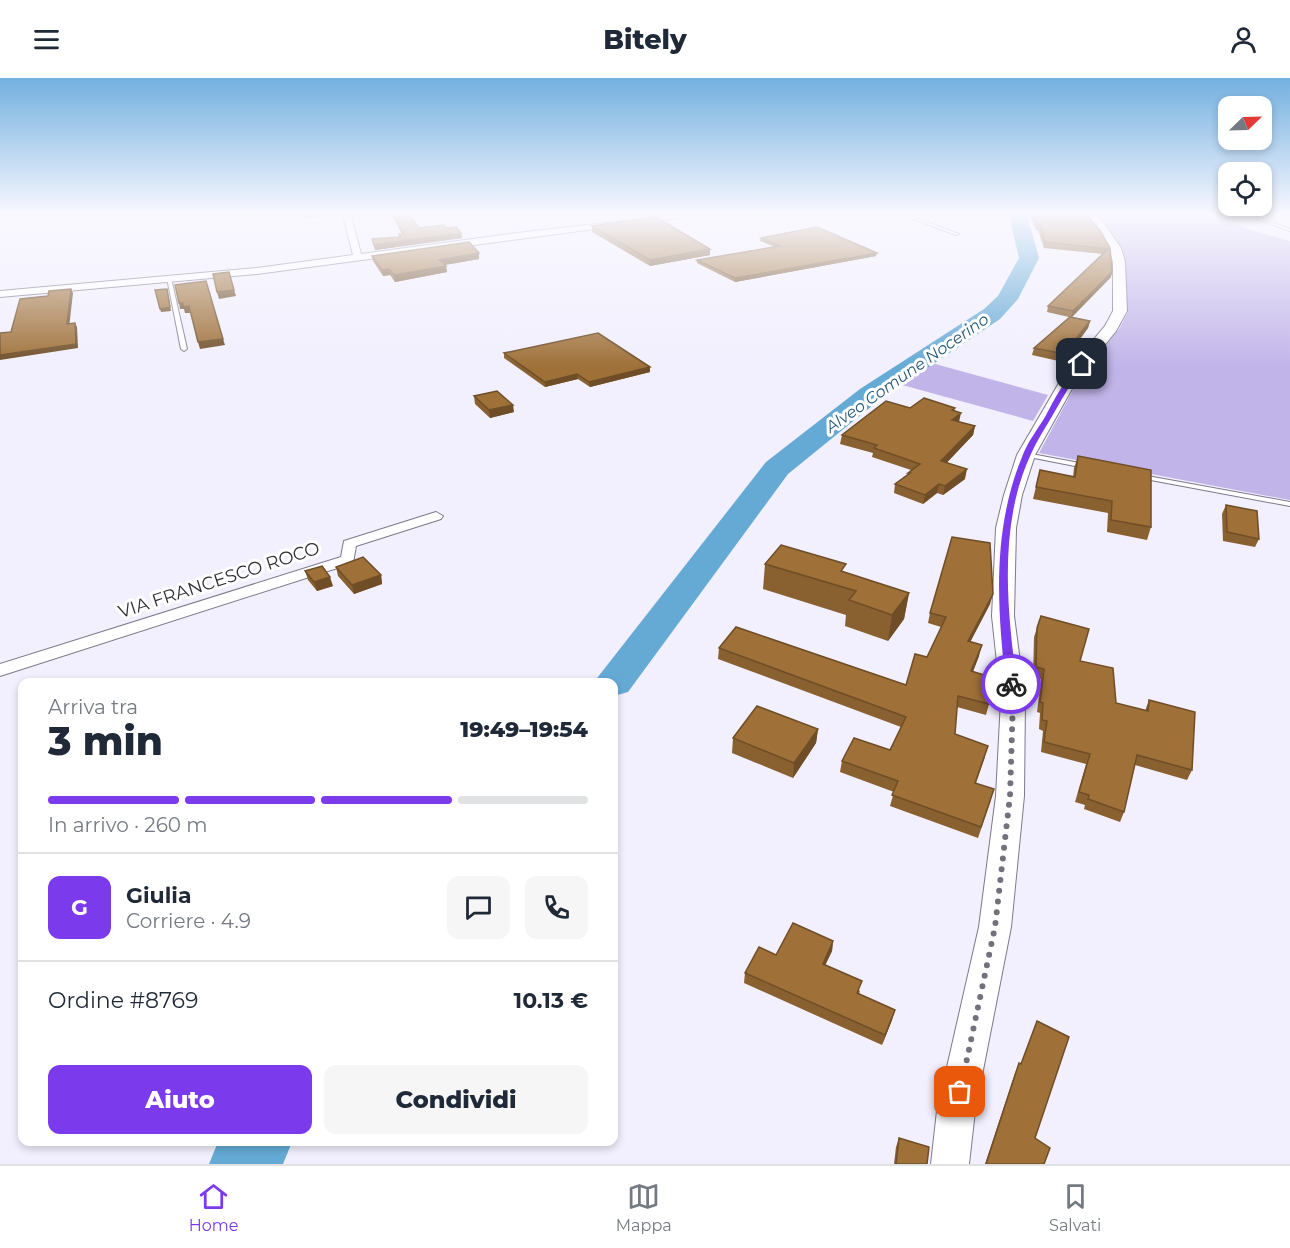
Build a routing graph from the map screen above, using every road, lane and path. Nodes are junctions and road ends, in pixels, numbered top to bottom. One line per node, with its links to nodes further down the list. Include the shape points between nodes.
1 (285, 266): 3 (street)
2 (1119, 266): 6 (main road, via 1120,311 1111,328 1071,376)
3 (169, 278): 4 (street); 5 (lane)
4 (0, 294)
5 (184, 349)
6 (1026, 455): 7 (lane); 12 (main road, via 1013,495 1006,537 1003,616 1013,700 1010,796 995,927 956,1111)
7 (1089, 467)
8 (1135, 475): 9 (lane)
9 (1290, 504)
10 (436, 516): 11 (street, VIA FRANCESCO ROCO, via 349,544 348,560)
11 (0, 670)
12 (950, 1164)

